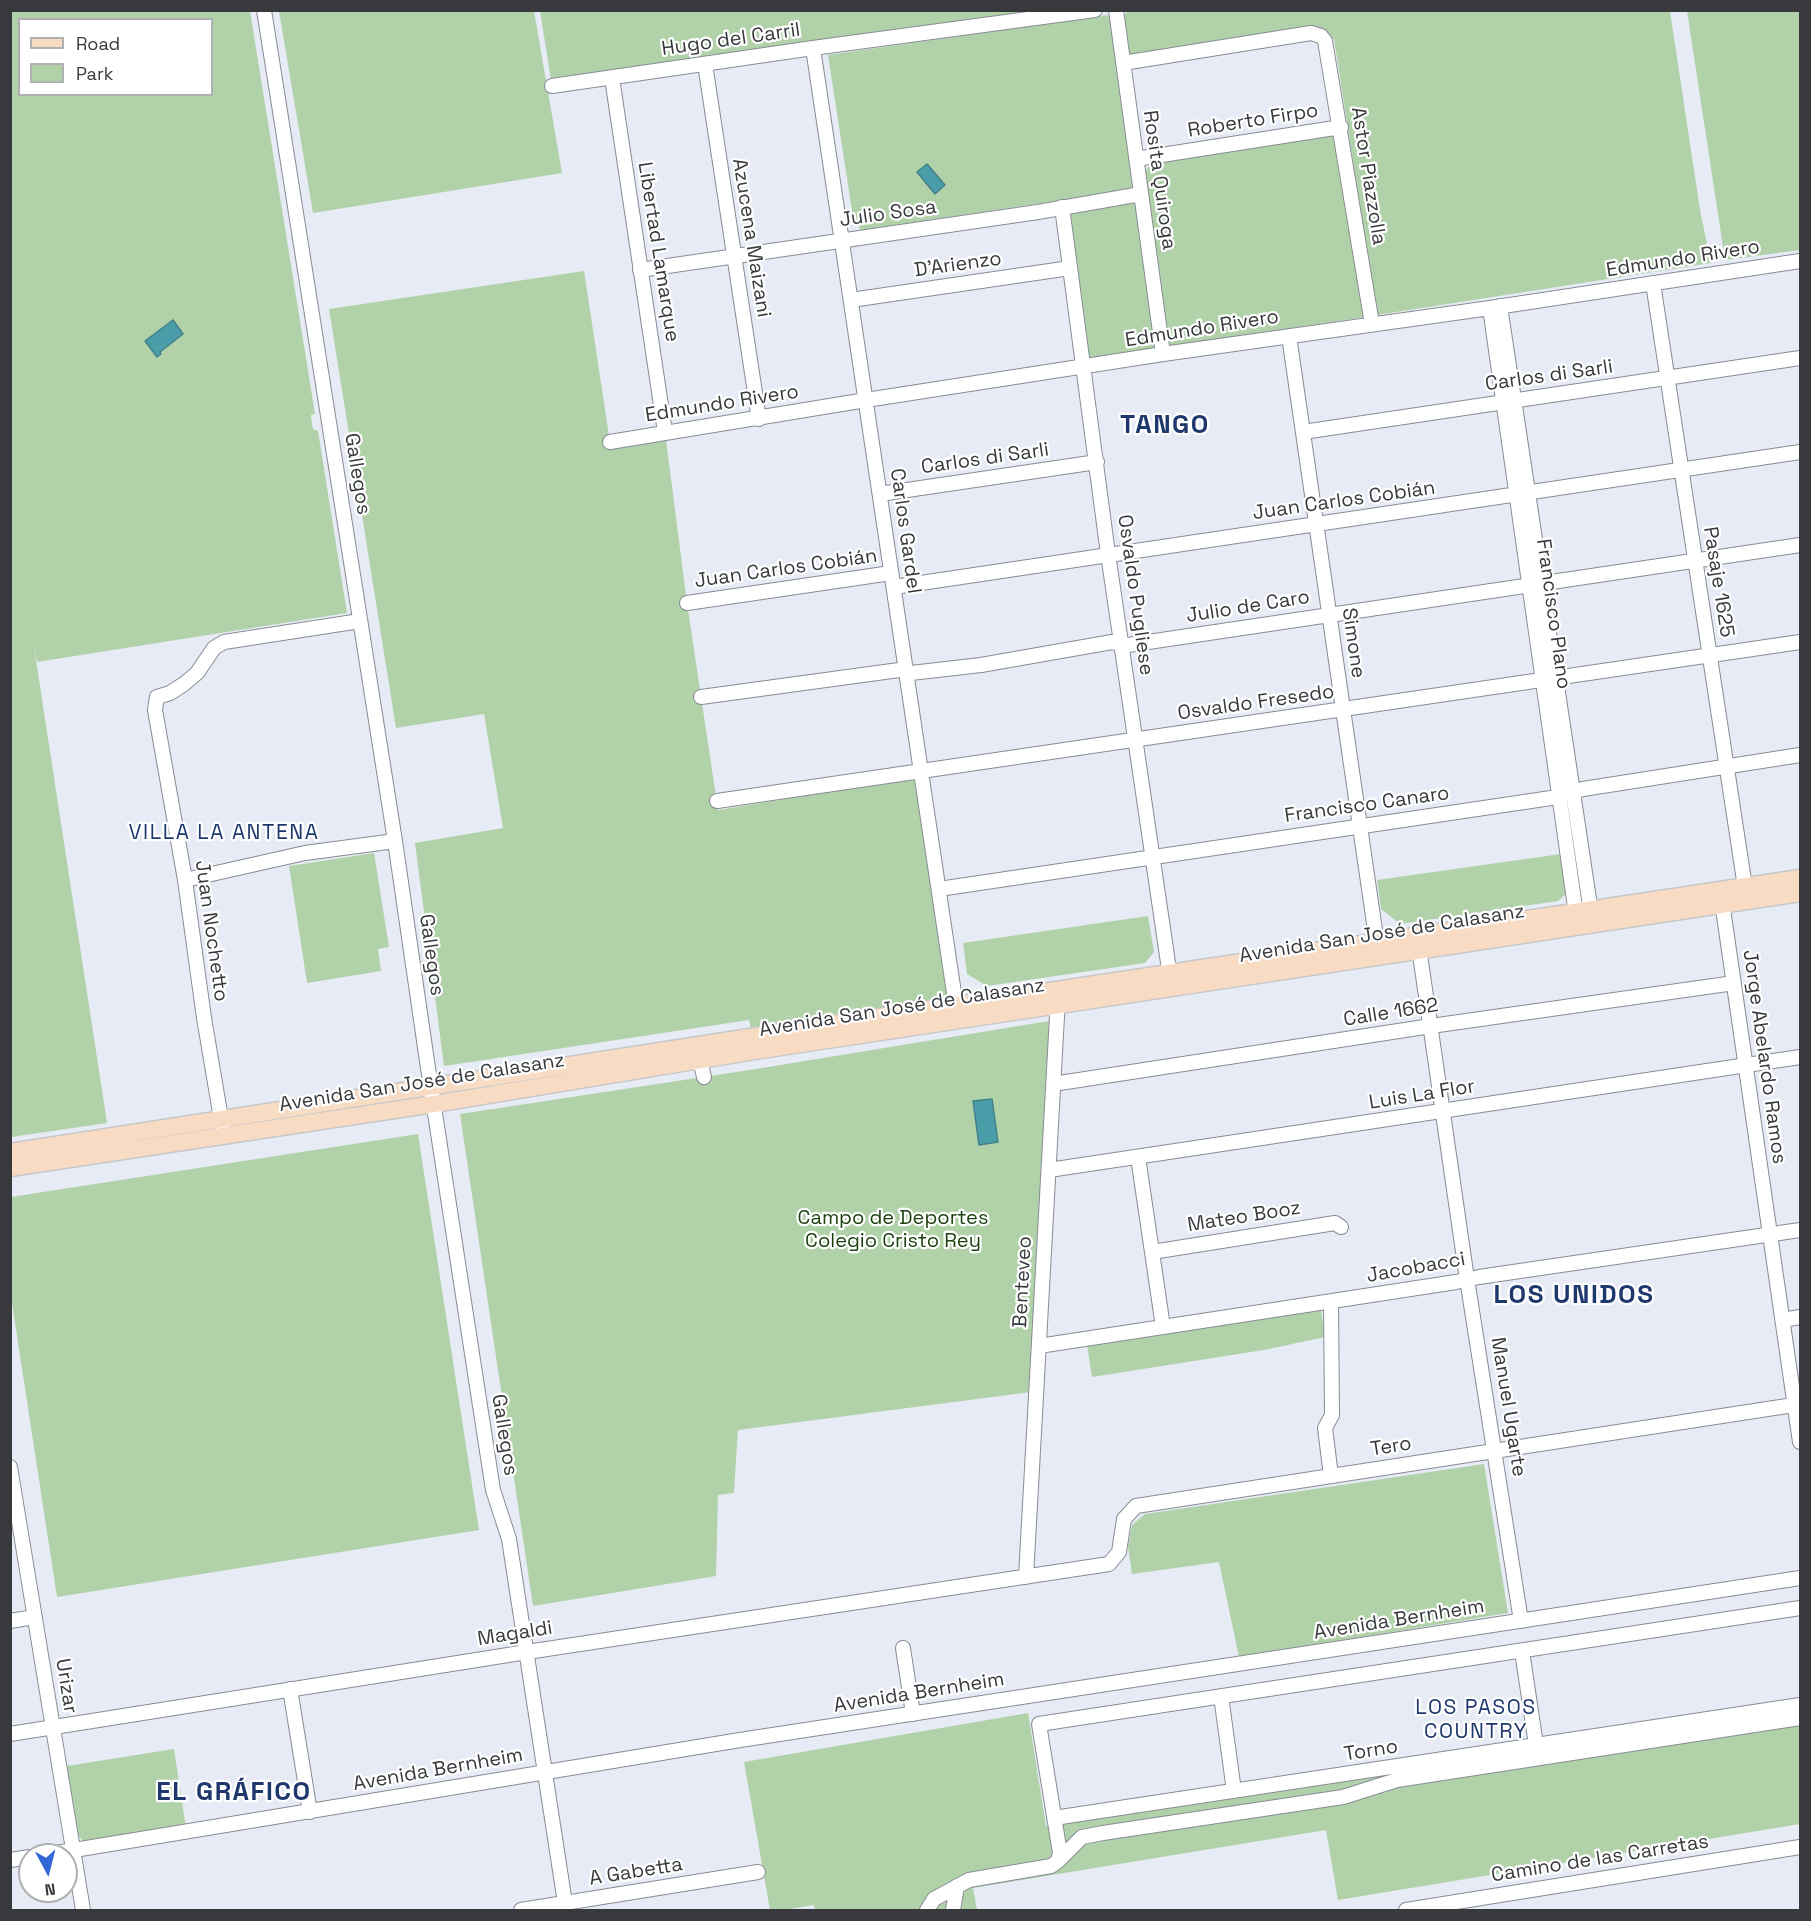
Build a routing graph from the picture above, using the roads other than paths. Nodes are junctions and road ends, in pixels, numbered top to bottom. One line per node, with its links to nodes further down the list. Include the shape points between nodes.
1 (264, 10): 47 (street, Gallegos)
2 (1095, 10): 4 (street, Hugo del Carril)
3 (1116, 10): 5 (street, Rosita Quiroga)
4 (813, 48): 6 (street, Hugo del Carril); 13 (street, Carlos Gardel)
5 (1123, 63): 9 (street, Astor Piazzolla, via 1311,33 1321,36 1327,45); 10 (street, Rosita Quiroga)
6 (705, 64): 7 (street, Hugo del Carril); 14 (street, Azucena Maizani)
7 (612, 78): 8 (street, Hugo del Carril); 17 (street, Libertad Lamarque)
8 (552, 86)
9 (1341, 127): 10 (street, Roberto Firpo); 21 (street, Astor Piazzolla)
10 (1136, 159): 11 (street, Rosita Quiroga)
11 (1141, 194): 12 (street, Julio Sosa); 23 (street, Rosita Quiroga)
12 (1062, 207): 13 (street, Julio Sosa); 16 (street, Osvaldo Pugliese)
13 (842, 241): 14 (street, Julio Sosa); 19 (street, Carlos Gardel)
14 (734, 256): 17 (street, Julio Sosa); 29 (street, Azucena Maizani)
15 (1800, 261): 18 (street, Edmundo Rivero)
16 (1070, 268): 19 (street, D'Arienzo); 25 (street, Osvaldo Pugliese)
17 (640, 270): 30 (street, Libertad Lamarque)
18 (1653, 283): 20 (street, Edmundo Rivero); 26 (street, Pasaje 1625)
19 (851, 300): 27 (street, Carlos Gardel)
20 (1495, 307): 21 (street, Edmundo Rivero); 28 (street, Francisco Plano)
21 (1372, 324): 22 (street, Edmundo Rivero)
22 (1289, 336): 23 (street, Edmundo Rivero); 31 (street, Simone)
23 (1162, 354): 25 (street, Edmundo Rivero)
24 (1800, 358): 26 (street, Carlos di Sarli)
25 (1084, 366): 27 (street, Edmundo Rivero); 34 (street, Osvaldo Pugliese)
26 (1668, 378): 28 (street, Carlos di Sarli); 35 (street, Pasaje 1625)
27 (866, 400): 29 (street, Edmundo Rivero); 36 (street, Carlos Gardel)
28 (1509, 402): 31 (street, Carlos di Sarli); 37 (street, Francisco Plano)
29 (759, 419): 30 (street, Edmundo Rivero)
30 (665, 432): 32 (street, Edmundo Rivero)
31 (1303, 432): 38 (street, Simone)
32 (610, 442)
33 (1800, 452): 35 (street, Juan Carlos Cobián)
34 (1097, 462): 36 (street, Carlos di Sarli); 40 (street, Osvaldo Pugliese)
35 (1682, 470): 37 (street, Juan Carlos Cobián); 41 (street, Pasaje 1625)
36 (880, 494): 42 (street, Carlos Gardel)
37 (1522, 494): 38 (street, Juan Carlos Cobián); 43 (street, Francisco Plano)
38 (1316, 525): 40 (street, Juan Carlos Cobián); 46 (street, Simone)
39 (1800, 545): 41 (street, Julio de Caro)
40 (1108, 554): 44 (street, Juan Carlos Cobián); 49 (street, Osvaldo Pugliese)
41 (1695, 560): 43 (street, Julio de Caro); 50 (street, Pasaje 1625)
42 (891, 573): 44 (street, Carlos Gardel); 45 (street, Juan Carlos Cobián)
43 (1535, 584): 46 (street, Julio de Caro); 52 (street, Francisco Plano)
44 (894, 587): 51 (street, Carlos Gardel)
45 (687, 603)
46 (1329, 615): 49 (street, Julio de Caro); 54 (street, Simone)
47 (360, 621): 63 (street, Gallegos); 66 (street, Juan Nochetto, via 224,642 214,648 184,684 157,697 155,710)
48 (1800, 642): 50 (street, Osvaldo Fresedo)
49 (1122, 644): 51 (street, Julio de Caro, via 1112,642); 55 (street, Osvaldo Pugliese)
50 (1710, 656): 52 (street, Osvaldo Fresedo); 57 (street, Pasaje 1625)
51 (906, 672): 53 (street, Julio de Caro); 58 (street, Carlos Gardel)
52 (1550, 680): 54 (street, Osvaldo Fresedo); 59 (street, Francisco Plano); 60 (street, Francisco Plano)
53 (701, 697)
54 (1343, 710): 55 (street, Osvaldo Fresedo); 62 (street, Simone)
55 (1137, 740): 58 (street, Osvaldo Fresedo); 64 (street, Osvaldo Pugliese)
56 (1800, 756): 57 (street, Francisco Canaro)
57 (1727, 767): 59 (street, Francisco Canaro); 67 (street, Pasaje 1625)
58 (921, 771): 61 (street, Osvaldo Fresedo); 68 (street, Carlos Gardel)
59 (1573, 792): 60 (street, Francisco Canaro); 71 (street, Francisco Plano)
60 (1559, 796): 62 (street, Francisco Canaro); 71 (street, Francisco Plano)
61 (717, 801)
62 (1360, 826): 64 (street, Francisco Canaro); 73 (street, Simone)
63 (395, 841): 66 (street, via 305,853); 84 (street, Gallegos)
64 (1153, 857): 68 (street, Francisco Canaro); 74 (street, Osvaldo Pugliese)
65 (1800, 878): 67 (main road, Avenida San José de Calasanz)
66 (185, 880): 87 (street, Juan Nochetto)
67 (1744, 887): 70 (main road, Avenida San José de Calasanz)
68 (939, 889): 77 (street, Carlos Gardel)
69 (1800, 893): 70 (main road, Avenida San José de Calasanz)
70 (1721, 897): 71 (main road, Avenida San José de Calasanz); 75 (street, Jorge Abelardo Ramos)
71 (1585, 918): 72 (main road, Avenida San José de Calasanz)
72 (1419, 943): 73 (main road, Avenida San José de Calasanz); 78 (street, Manuel Ugarte)
73 (1378, 949): 74 (main road, Avenida San José de Calasanz)
74 (1171, 980): 76 (main road, Avenida San José de Calasanz)
75 (1734, 983): 78 (street, Calle 1662); 81 (street, Jorge Abelardo Ramos)
76 (1058, 997): 77 (main road, Avenida San José de Calasanz); 83 (street, Benteveo)
77 (957, 1012): 80 (main road, Avenida San José de Calasanz); 84 (main road, Avenida San José de Calasanz)
78 (1431, 1026): 83 (street, Calle 1662); 86 (street, Manuel Ugarte)
79 (1800, 1057): 81 (street, Luis La Flor)
80 (700, 1060): 82 (street); 85 (main road, Avenida San José de Calasanz)
81 (1746, 1066): 86 (street, Luis La Flor); 94 (street, Jorge Abelardo Ramos)
82 (704, 1077)
83 (1053, 1084): 91 (street, Benteveo)
84 (431, 1087): 85 (street, Gallegos); 87 (main road, Avenida San José de Calasanz)
85 (434, 1104): 87 (main road, Avenida San José de Calasanz); 115 (street, Gallegos, via 493,1490 509,1539)
86 (1444, 1111): 89 (street, Luis La Flor); 96 (street, Manuel Ugarte)
87 (222, 1128): 88 (main road, Avenida San José de Calasanz); 90 (main road, Avenida San José de Calasanz)
88 (10, 1152)
89 (1138, 1157): 91 (street, Luis La Flor); 95 (street)
90 (10, 1168)
91 (1049, 1170): 101 (street, Benteveo)
92 (1341, 1227): 95 (street, Mateo Booz, via 1335,1223)
93 (1800, 1230): 94 (street, Jacobacci)
94 (1770, 1234): 96 (street, Jacobacci); 99 (street, Jorge Abelardo Ramos)
95 (1152, 1252): 100 (street)
96 (1467, 1280): 97 (street, Jacobacci); 104 (street, Manuel Ugarte)
97 (1331, 1301): 100 (street, Jacobacci); 106 (street, via 1332,1415 1325,1428)
98 (1800, 1317): 99 (street)
99 (1783, 1320): 102 (street, Jorge Abelardo Ramos)
100 (1163, 1327): 101 (street, Jacobacci)
101 (1039, 1346): 107 (street, Benteveo)
102 (1798, 1404): 103 (street, Jorge Abelardo Ramos); 104 (street, Tero)
103 (1800, 1442)
104 (1495, 1450): 106 (street, Tero); 112 (street, Manuel Ugarte)
105 (10, 1467): 110 (street, Urizar)
106 (1331, 1476): 107 (street, Tero, via 1136,1506 1124,1519 1119,1552 1109,1564)
107 (1026, 1577): 115 (street, Magaldi)
108 (1800, 1578): 112 (street, Avenida Bernheim)
109 (1800, 1608): 114 (street)
110 (35, 1617): 111 (street); 121 (street, Urizar)
111 (10, 1621)
112 (1521, 1621): 119 (street, Avenida Bernheim)
113 (903, 1648): 119 (street)
114 (1522, 1651): 117 (street); 123 (street)
115 (527, 1652): 116 (street, Magaldi); 124 (street, Gallegos)
116 (290, 1689): 121 (street, Magaldi); 126 (street)
117 (1221, 1696): 125 (street); 127 (street, via 1039,1724)
118 (1800, 1705): 123 (street, Torno)
119 (913, 1714): 124 (street, Avenida Bernheim)
120 (1800, 1718): 131 (street, via 1397,1780 1343,1797 1092,1835 1082,1837)
121 (53, 1727): 122 (street, Magaldi); 128 (street, Urizar)
122 (10, 1734)
123 (1536, 1745): 125 (street, Torno)
124 (545, 1772): 126 (street, Avenida Bernheim); 135 (street, Gallegos)
125 (1234, 1791): 127 (street, Torno)
126 (310, 1812): 130 (street, Avenida Bernheim)
127 (1054, 1818): 131 (street)
128 (72, 1843)
129 (1800, 1847): 140 (street, Camino de las Carretas)
130 (78, 1850)
131 (1058, 1861): 134 (street, via 1051,1866 969,1880)
132 (758, 1872): 135 (street, A Gabetta)
133 (78, 1881): 136 (street, Urizar)
134 (957, 1886): 138 (street, via 934,1899); 139 (street)
135 (565, 1903): 137 (street, A Gabetta)
136 (83, 1911)
137 (520, 1911)
138 (927, 1911)
139 (952, 1911)
140 (1406, 1911)

